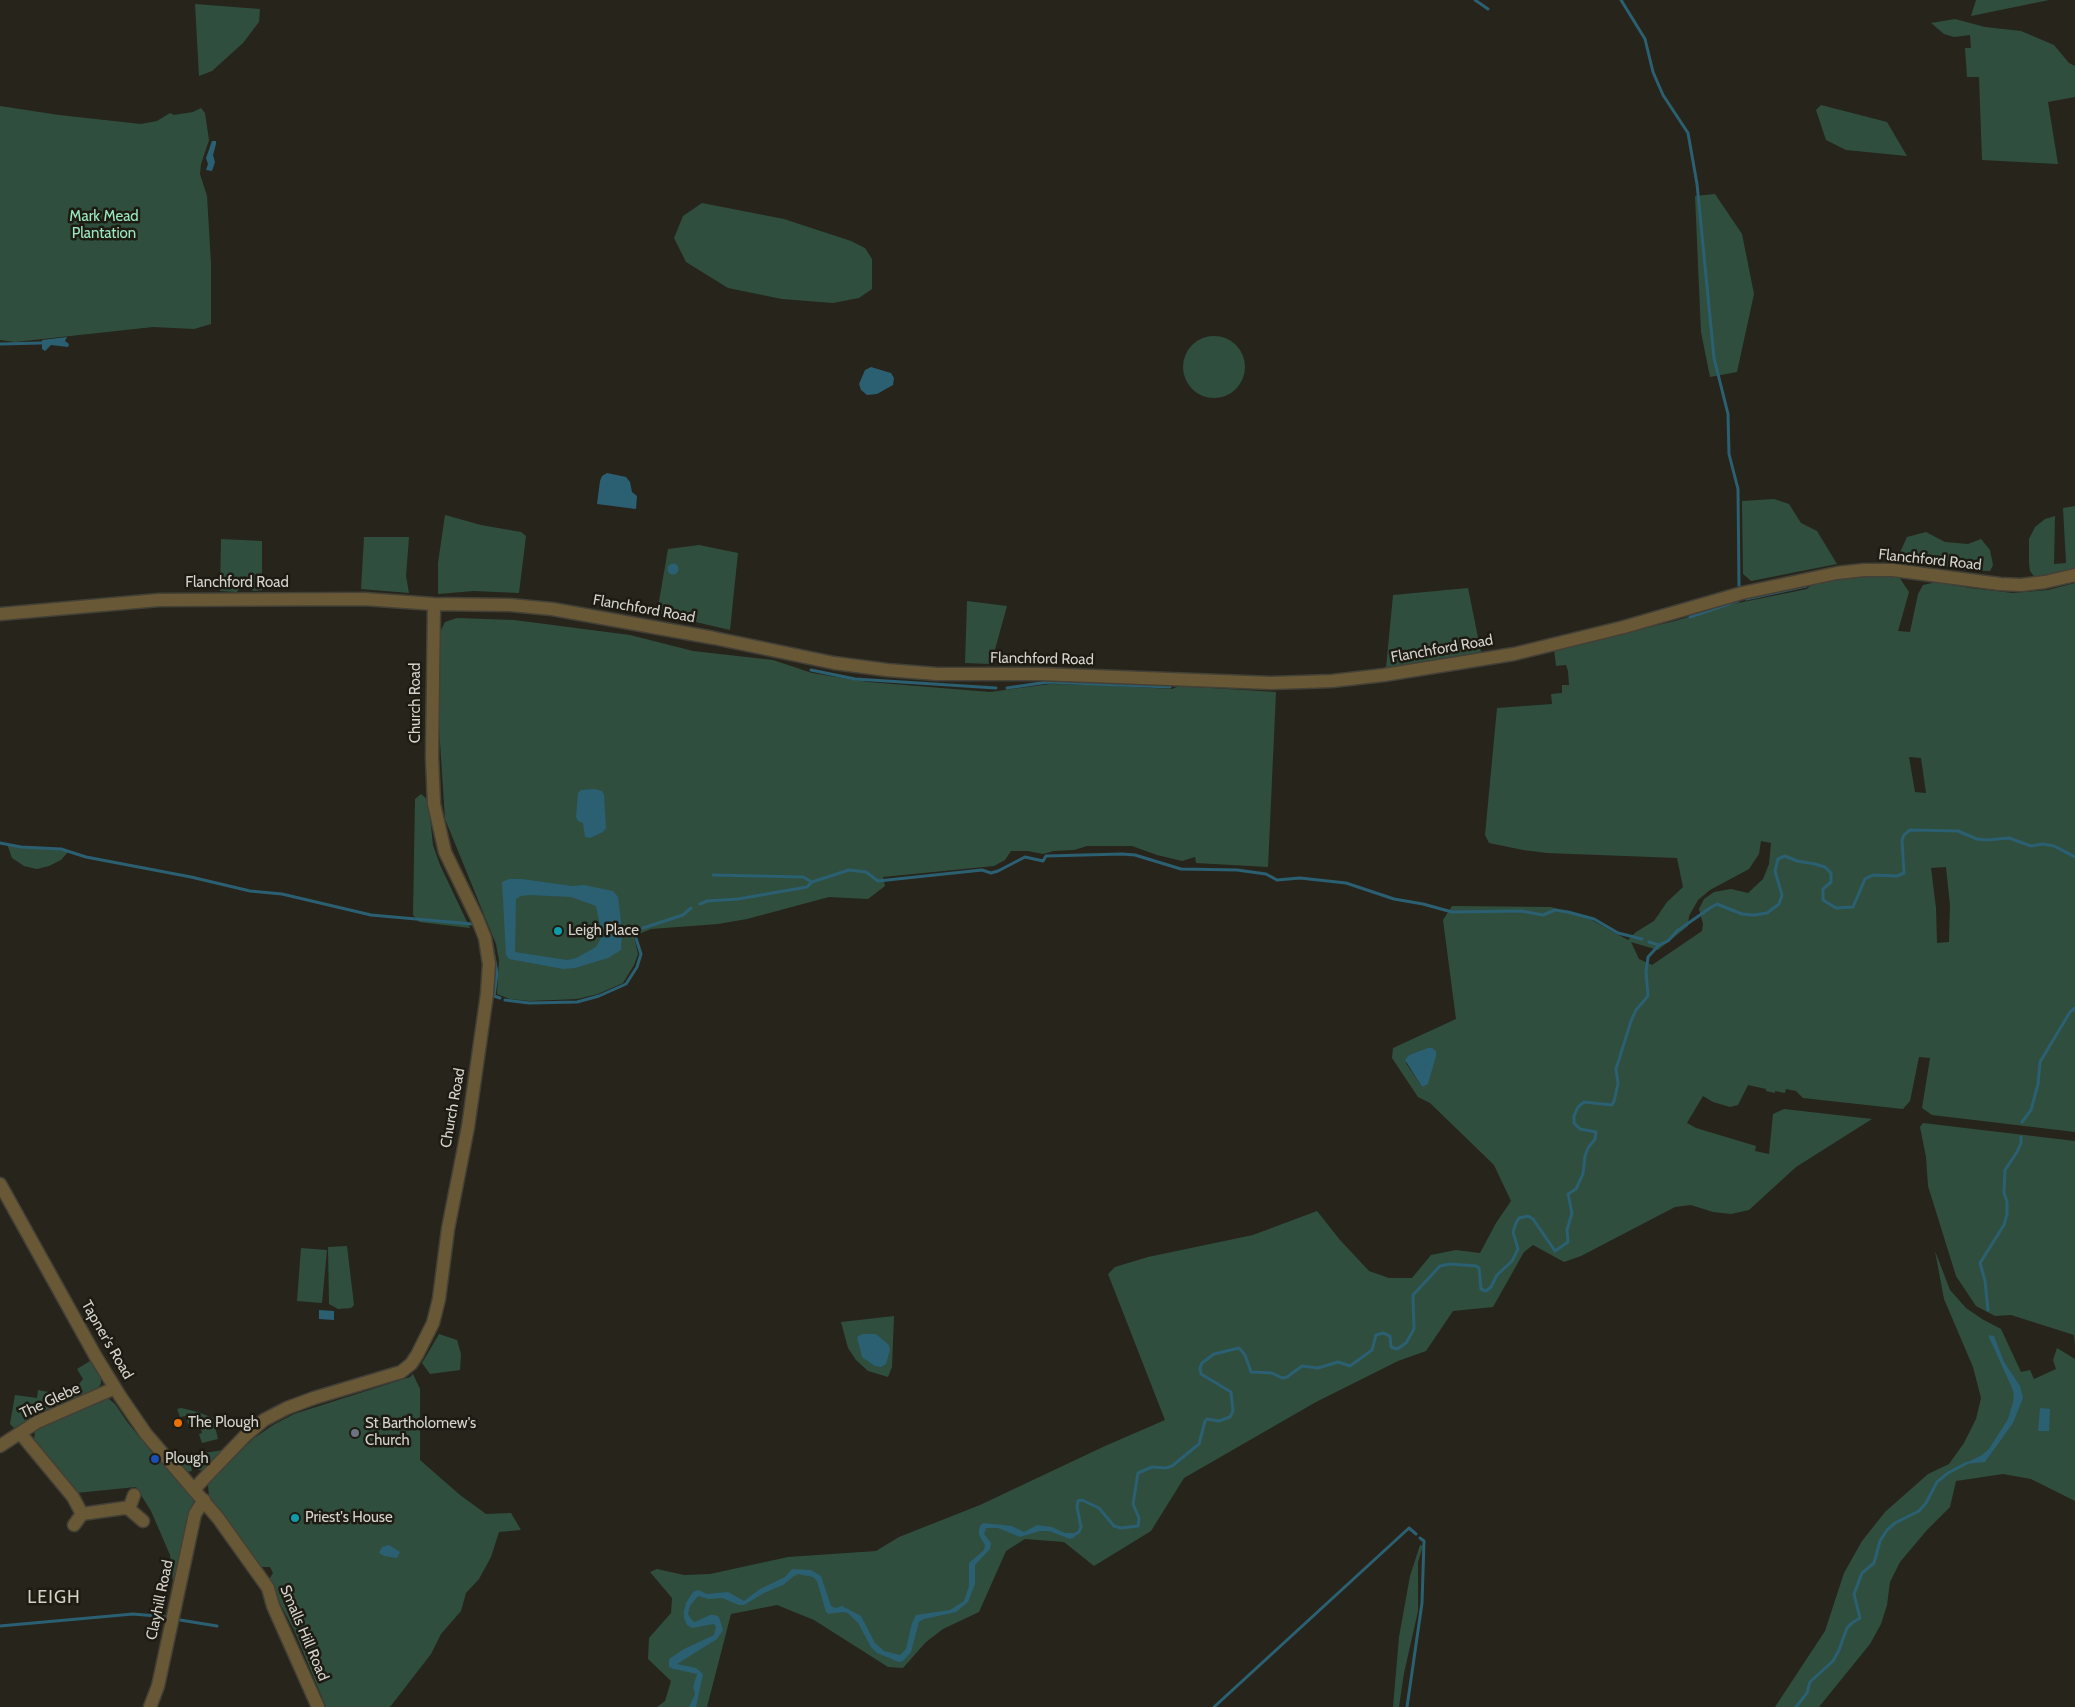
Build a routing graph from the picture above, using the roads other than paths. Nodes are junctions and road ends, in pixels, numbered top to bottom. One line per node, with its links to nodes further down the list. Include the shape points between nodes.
1 (2075, 575): 2 (street, Flanchford Road, via 2045,582 2000,584 1893,570 1837,573 1742,593 1514,654 1384,675 1271,683 887,670 834,663 552,609)
2 (434, 604): 3 (street, Flanchford Road, via 364,599 159,600); 8 (street, Church Road, via 434,804 445,852 485,938 489,964 468,1127 433,1323 418,1355 401,1372 314,1398 264,1420)
3 (0, 614)
4 (0, 1184): 5 (street, Tapner's Road)
5 (115, 1388): 6 (street, The Glebe, via 37,1422); 8 (street, Tapner's Road, via 146,1434)
6 (20, 1433): 7 (street, The Glebe); 12 (street, via 73,1497)
7 (0, 1446)
8 (194, 1489): 10 (street, Tapner's Road)
9 (134, 1495): 11 (street)
10 (204, 1500): 15 (street, Clayhill Road, via 195,1514 158,1686); 16 (street, Smalls Hill Road, via 268,1588)
11 (130, 1508): 12 (street); 13 (street)
12 (82, 1514): 14 (street)
13 (143, 1521)
14 (74, 1525)
15 (150, 1707)
16 (318, 1707)

